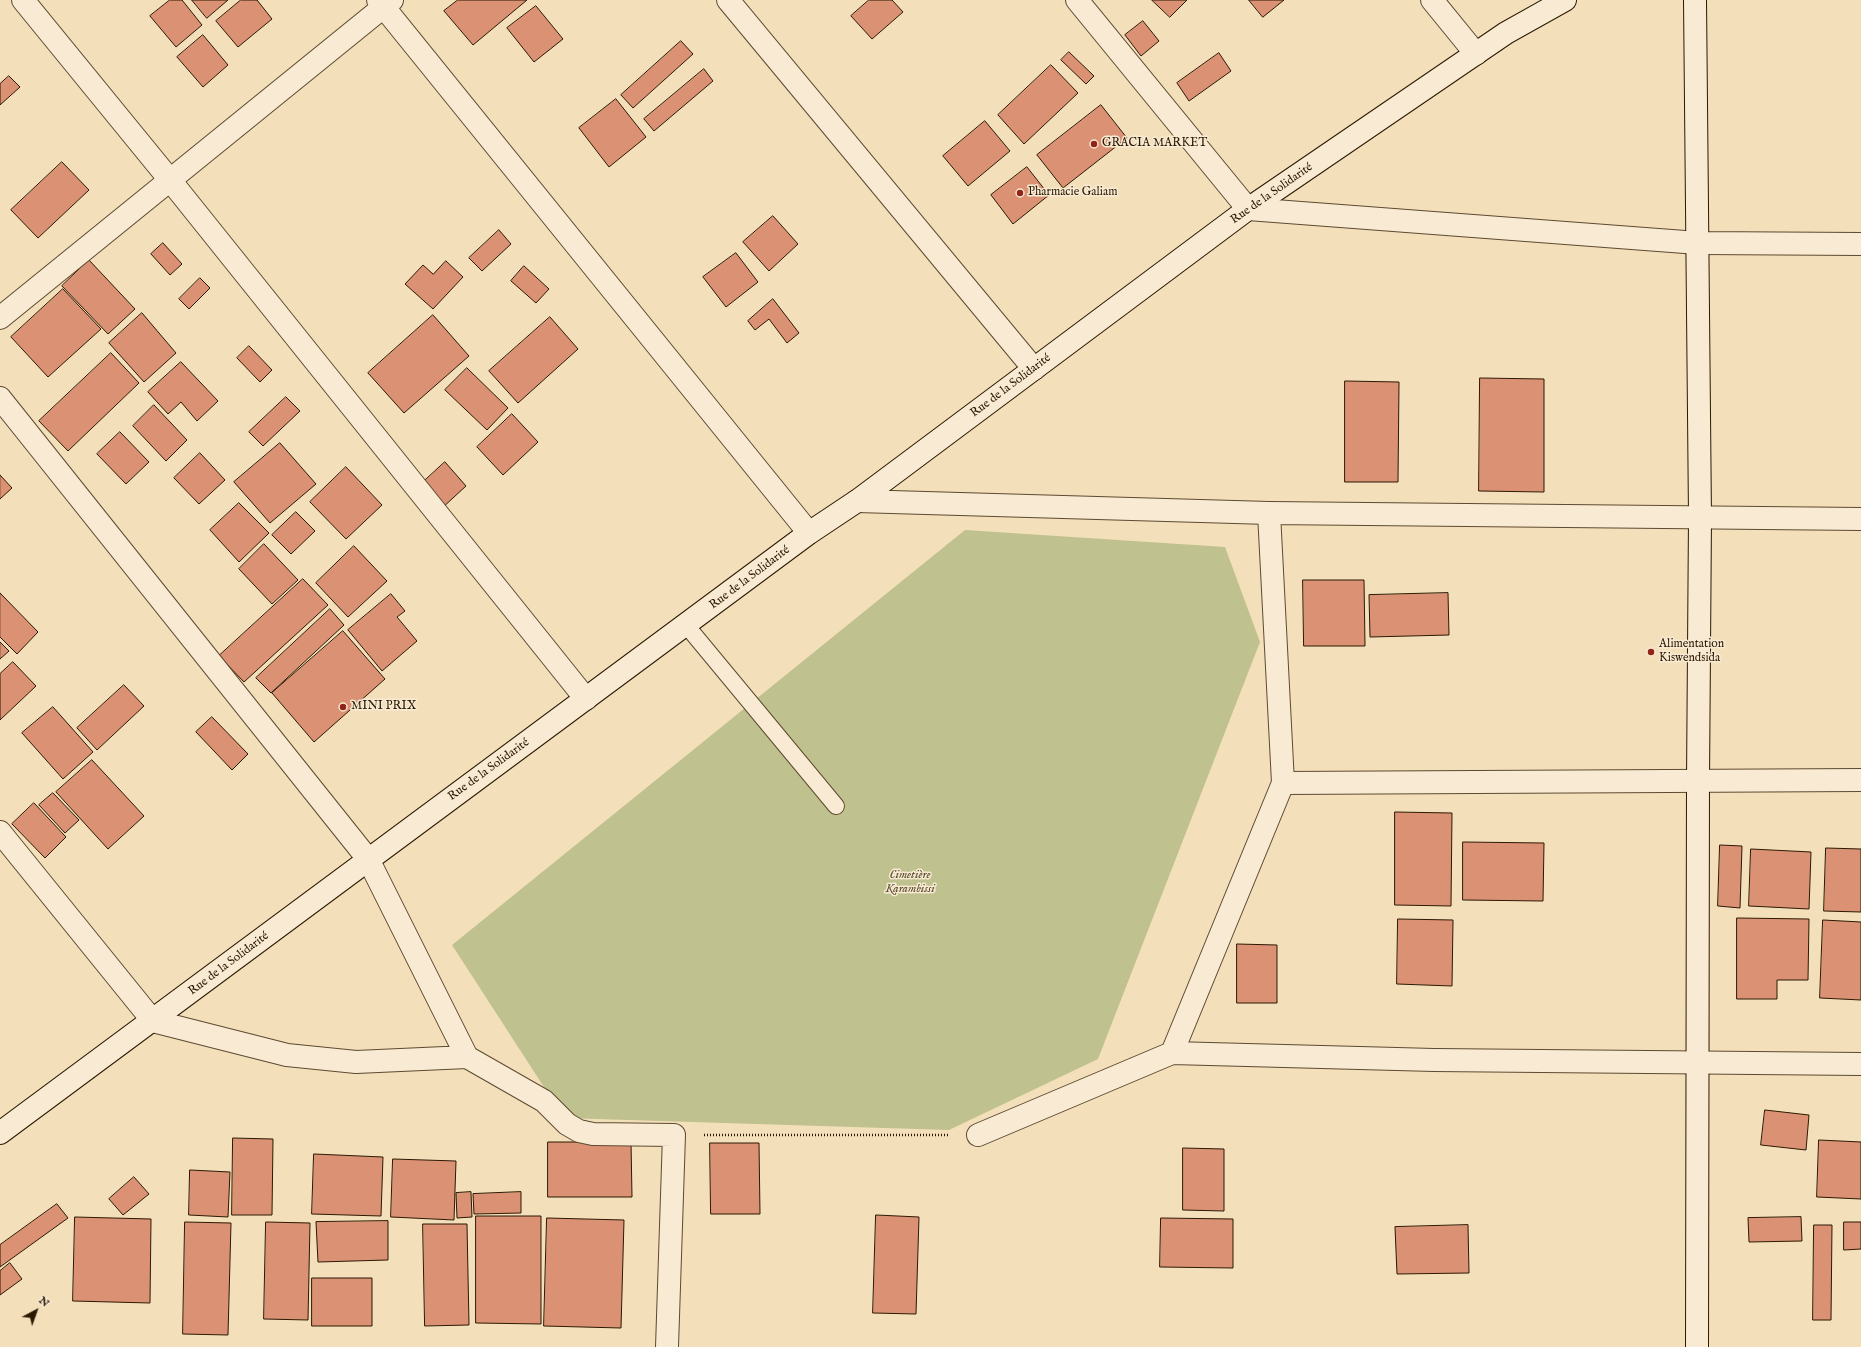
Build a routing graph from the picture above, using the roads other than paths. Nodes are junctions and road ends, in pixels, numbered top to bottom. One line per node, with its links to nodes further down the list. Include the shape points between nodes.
1 (23, 0): 11 (street)
2 (728, 0): 16 (street)
3 (1077, 0): 12 (street)
4 (1432, 0): 10 (street)
5 (1540, 0): 9 (street, Rue de la Solidarité)
6 (1565, 0): 9 (street, Rue de la Solidarité)
7 (1695, 0): 13 (street)
8 (385, 2): 11 (street); 22 (street)
9 (1506, 33): 10 (street, Rue de la Solidarité)
10 (1476, 54): 12 (street, Rue de la Solidarité)
11 (170, 180): 15 (street); 24 (street)
12 (1248, 209): 13 (street); 16 (street, Rue de la Solidarité)
13 (1698, 243): 14 (street); 20 (street)
14 (1861, 244)
15 (0, 318)
16 (1034, 369): 18 (street, Rue de la Solidarité)
17 (0, 398): 30 (street)
18 (858, 501): 19 (street); 22 (street, Rue de la Solidarité)
19 (1269, 513): 20 (street); 27 (street)
20 (1700, 517): 21 (street); 26 (street)
21 (1861, 518)
22 (809, 534): 23 (street, Rue de la Solidarité)
23 (686, 625): 24 (street, Rue de la Solidarité); 28 (lane)
24 (586, 699): 30 (street, Rue de la Solidarité)
25 (1861, 780): 26 (street)
26 (1698, 781): 27 (street); 34 (street)
27 (1283, 783): 32 (street)
28 (836, 806)
29 (0, 832): 31 (street)
30 (368, 859): 31 (street, Rue de la Solidarité); 33 (street)
31 (153, 1021): 33 (street, via 287,1055 356,1062); 36 (street, Rue de la Solidarité)
32 (1172, 1054): 34 (street); 37 (street)
33 (467, 1057): 38 (street, via 544,1101 567,1124 579,1131 593,1134 674,1135)
34 (1697, 1064): 35 (street); 39 (street)
35 (1861, 1064)
36 (0, 1133)
37 (978, 1135)
38 (667, 1347)
39 (1697, 1347)

